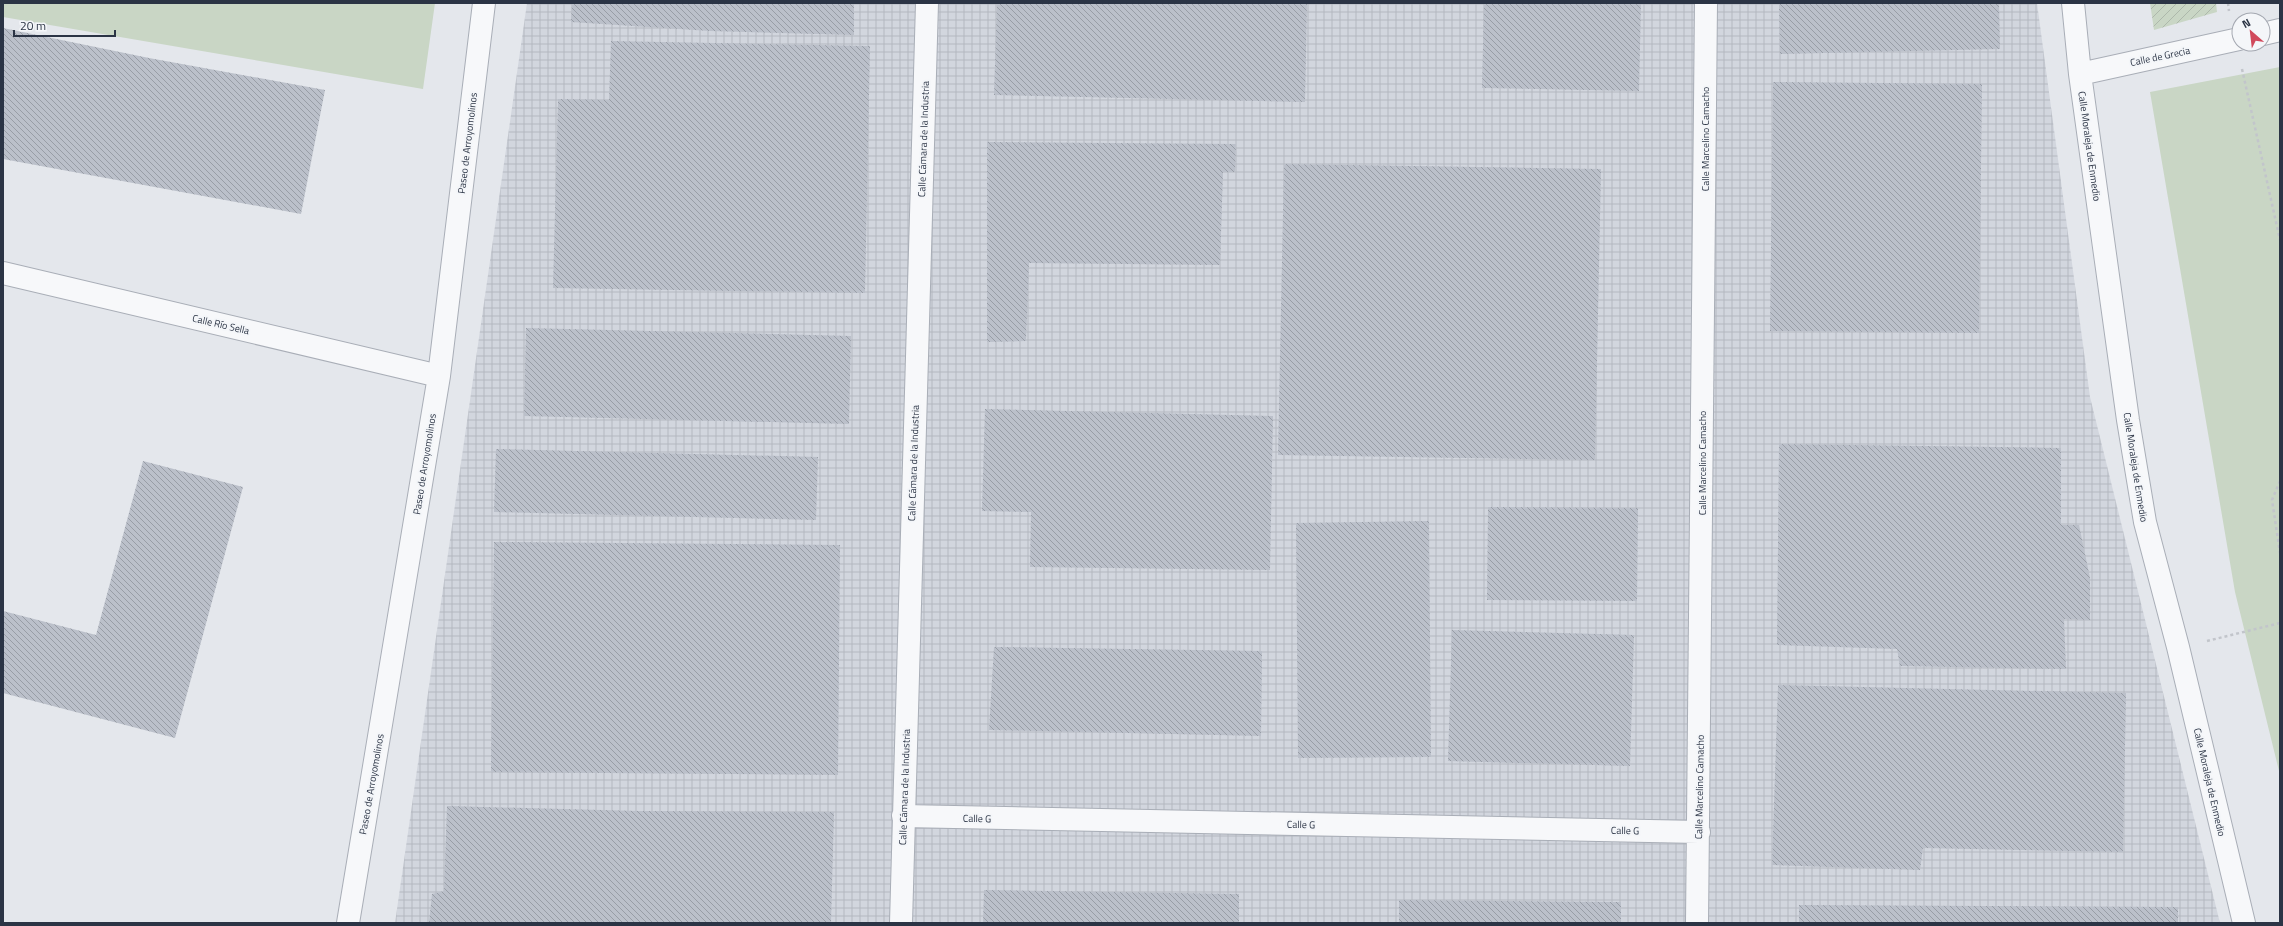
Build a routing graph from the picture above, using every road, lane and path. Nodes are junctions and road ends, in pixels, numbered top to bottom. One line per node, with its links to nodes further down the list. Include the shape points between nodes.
1 (484, 3): 12 (street, Paseo de Arroyomolinos)
2 (927, 3): 17 (street, Calle Cámara de la Industria)
3 (1706, 3): 18 (street, Calle Marcelino Camacho)
4 (2073, 3): 9 (street, Calle Moraleja de Enmedio)
5 (2228, 3): 6 (path)
6 (2231, 15)
7 (2231, 40): 9 (street, Calle de Grecia)
8 (2240, 52): 10 (path)
9 (2080, 74): 16 (street, Calle Moraleja de Enmedio, via 2144,522)
10 (2280, 240)
11 (3, 273): 12 (street, Calle Río Sella)
12 (439, 376): 19 (street, Paseo de Arroyomolinos)
13 (2280, 481): 14 (path, via 2272,500)
14 (2280, 553)
15 (2280, 623): 16 (path)
16 (2178, 647): 22 (street, Calle Moraleja de Enmedio)
17 (904, 816): 18 (street, Calle G); 20 (street, Calle Cámara de la Industria)
18 (1699, 832): 21 (street, Calle Marcelino Camacho)
19 (348, 923)
20 (901, 923)
21 (1697, 923)
22 (2244, 923)

